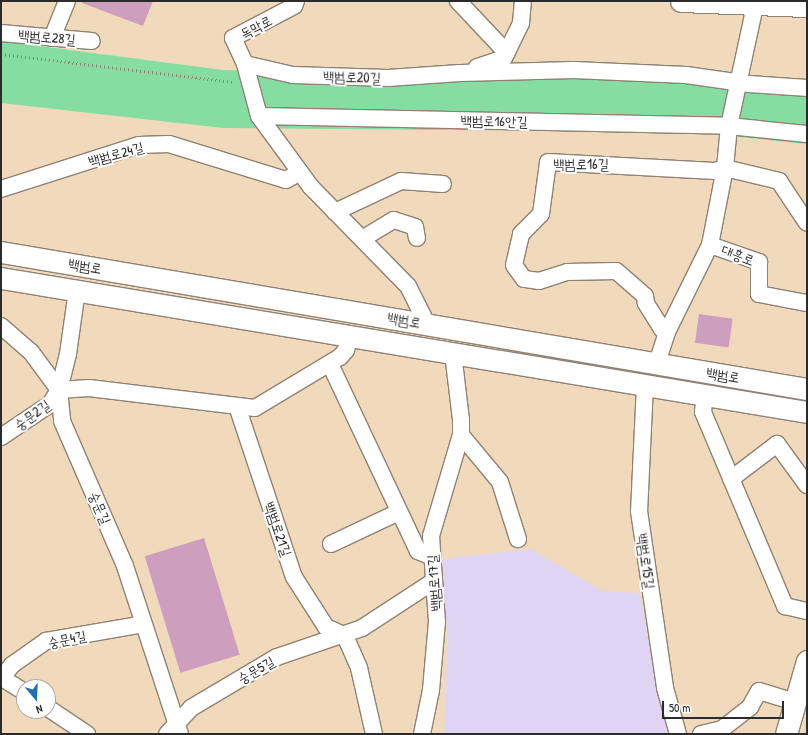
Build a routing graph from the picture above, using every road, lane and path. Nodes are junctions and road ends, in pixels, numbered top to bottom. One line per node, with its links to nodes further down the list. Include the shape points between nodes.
1 (67, 1): 9 (street)
2 (296, 1): 12 (street, 독막로, via 294,6 233,38)
3 (458, 1): 11 (street)
4 (523, 1): 11 (street, via 521,24)
5 (681, 1): 6 (main road)
6 (756, 3): 7 (main road); 14 (street)
7 (807, 6)
8 (1, 33): 9 (street, 백범로28길)
9 (52, 38): 10 (street, 백범로28길)
10 (92, 41)
11 (507, 53): 13 (street, via 504,58)
12 (245, 64): 13 (street, 백범로20길, via 293,75 388,78); 16 (street)
13 (460, 73): 14 (street, via 582,70 686,75)
14 (739, 83): 15 (street); 17 (street)
15 (807, 88)
16 (259, 116): 17 (street, 백범로16안길); 20 (street)
17 (729, 126): 18 (street); 19 (street)
18 (807, 134)
19 (725, 168): 24 (street, via 779,181); 27 (street); 34 (street, 백범로16길, via 715,171 548,162 541,214 521,234 514,264 524,279 539,281 567,272 616,271 645,296 646,303)
20 (300, 172): 22 (street, 백범로24길, via 286,180 169,144 139,145); 23 (street)
21 (443, 184): 23 (street, via 401,181)
22 (1, 189)
23 (335, 212): 26 (street)
24 (807, 223)
25 (417, 238): 26 (street, via 415,226 394,220)
26 (362, 240): 32 (street, via 408,286)
27 (710, 245): 31 (street, 대흥로, via 759,262 759,294); 34 (street)
28 (1, 252): 32 (main road, 백범로)
29 (1, 278): 30 (main road, 백범로)
30 (77, 290): 35 (main road, 백범로); 41 (street, 숭문길, via 68,354)
31 (807, 303)
32 (427, 324): 37 (main road, 백범로)
33 (1, 326): 41 (street, via 31,352)
34 (667, 332): 37 (street)
35 (350, 336): 36 (main road, 백범로); 38 (street, via 346,350)
36 (452, 353): 39 (main road, 백범로); 45 (street, 백범로17길)
37 (657, 363): 40 (main road, 백범로)
38 (330, 364): 43 (street, via 255,408); 49 (street)
39 (645, 385): 42 (main road, 백범로); 66 (street, 백범로15길, via 639,511 664,688)
40 (805, 389): 44 (main road)
41 (59, 390): 43 (street, via 90,388); 46 (street, 숭문2길, via 50,404); 55 (street, 숭문길, via 62,421 125,566)
42 (705, 395): 44 (main road, 백범로); 47 (street, 백범로, via 703,412)
43 (237, 406): 56 (street, 백범로21길, via 294,577 326,627)
44 (803, 411)
45 (461, 436): 50 (street, via 500,482); 52 (street, 백범로17길, via 431,536)
46 (1, 437)
47 (731, 479): 48 (street, via 777,444); 54 (street, 백범로, via 785,606)
48 (807, 485)
49 (400, 512): 51 (street); 52 (street, via 418,551)
50 (518, 539)
51 (331, 544)
52 (433, 556): 53 (street, 백범로17길)
53 (434, 581): 56 (street, 숭문5길, via 362,628); 65 (street, 백범로17길, via 437,622 431,690)
54 (807, 611)
55 (144, 624): 58 (street, 숭문4길, via 46,641); 62 (street, 숭문길)
56 (345, 636): 62 (street, 숭문5길, via 331,638 277,657 191,708); 64 (street, via 359,668)
57 (807, 661): 60 (main road)
58 (4, 671): 59 (street, 숭문4길)
59 (16, 684)
60 (796, 702): 67 (street, via 759,691 750,707 722,729); 68 (main road)
61 (56, 713): 63 (street)
62 (174, 730)
63 (87, 734)
64 (374, 734)
65 (422, 734)
66 (678, 734)
67 (701, 734)
68 (786, 734)

